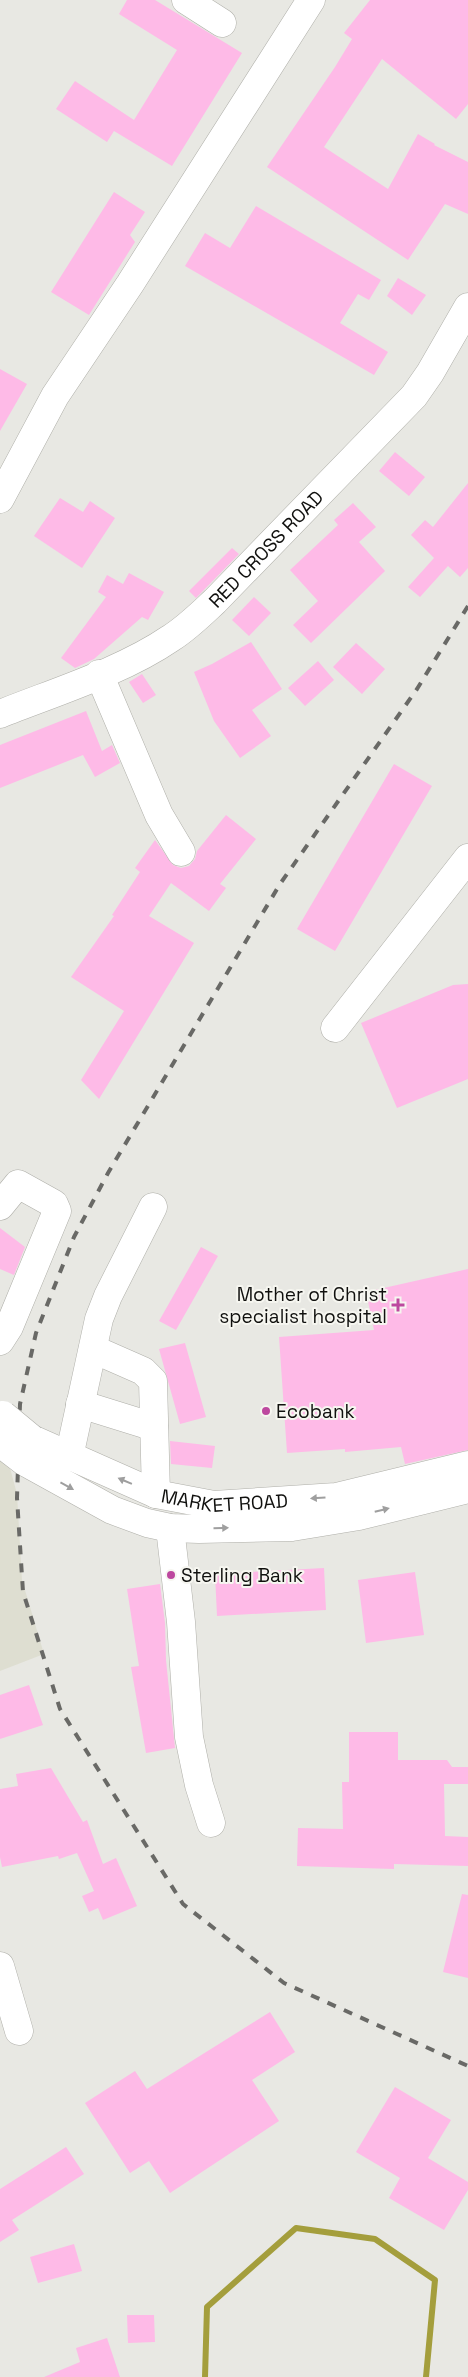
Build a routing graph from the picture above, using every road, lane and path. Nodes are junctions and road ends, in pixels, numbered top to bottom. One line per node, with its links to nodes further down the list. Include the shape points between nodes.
1 (186, 0): 3 (street)
2 (311, 0): 5 (street, via 55,396)
3 (222, 23)
4 (468, 307): 6 (street, RED CROSS ROAD, via 414,396 215,601 172,638)
5 (0, 499)
6 (99, 674): 7 (street, RED CROSS ROAD); 8 (street, via 160,816)
7 (0, 714)
8 (181, 852)
9 (468, 858): 10 (street)
10 (335, 1028)
11 (0, 1206): 13 (street, via 18,1184 54,1204 57,1211 9,1328)
12 (152, 1207): 14 (street, via 108,1296)
13 (0, 1341)
14 (93, 1349): 15 (street); 17 (street, via 149,1375 153,1381)
15 (80, 1404): 17 (street); 20 (street)
16 (1, 1413): 19 (street, MARKET ROAD, bridge)
17 (154, 1427): 23 (street)
18 (0, 1443): 19 (street, MARKET ROAD, bridge)
19 (28, 1451): 20 (street, MARKET ROAD); 24 (street, MARKET ROAD, one-way to 24, via 112,1510)
20 (69, 1456): 23 (street, MARKET ROAD, one-way to 20)
21 (468, 1465): 23 (street, MARKET ROAD, one-way to 23, via 336,1497 214,1505)
22 (468, 1489): 24 (street, MARKET ROAD, one-way to 22, via 292,1526 359,1516)
23 (156, 1494)
24 (170, 1528): 25 (street, via 189,1737)
25 (211, 1823)
26 (0, 1966): 27 (street)
27 (19, 2032)

